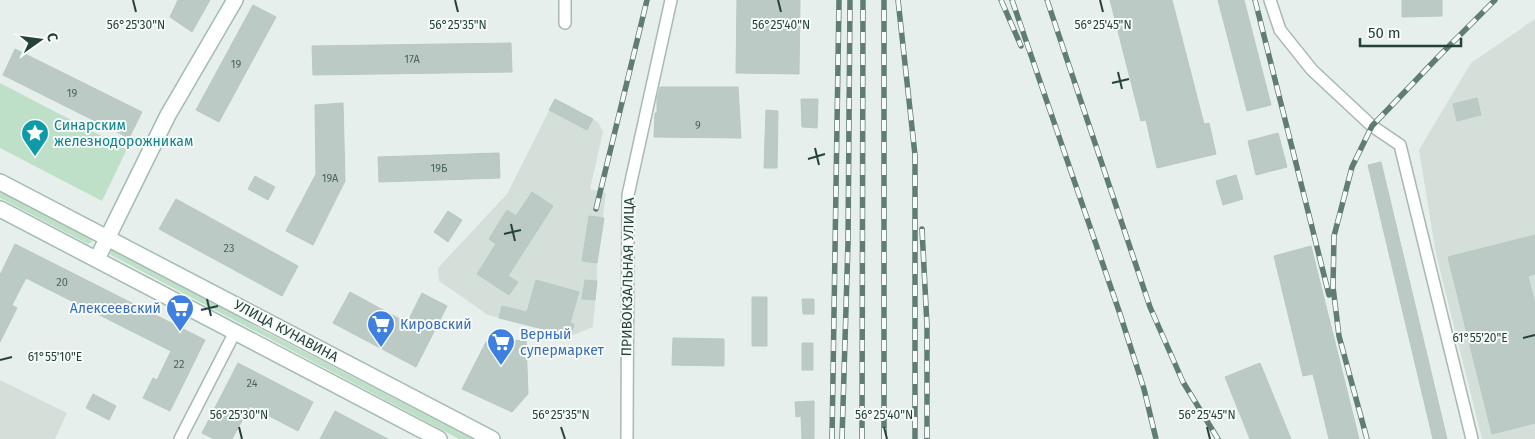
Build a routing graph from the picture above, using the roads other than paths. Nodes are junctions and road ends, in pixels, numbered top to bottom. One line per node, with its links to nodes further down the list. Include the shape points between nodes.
1 (235, 0): 8 (street, via 168,115)
2 (565, 0): 5 (street)
3 (670, 0): 14 (street, ПРИВОКЗАЛЬНАЯ УЛИЦА, via 628,195)
4 (1270, 0): 15 (street, via 1280,30 1312,70 1372,126 1400,145)
5 (565, 23)
6 (0, 182): 8 (street, УЛИЦА КУНАВИНА)
7 (0, 209): 9 (street, УЛИЦА КУНАВИНА)
8 (107, 238): 9 (street); 13 (street, УЛИЦА КУНАВИНА)
9 (97, 259): 10 (street, УЛИЦА КУНАВИНА)
10 (235, 332): 11 (street); 12 (street, УЛИЦА КУНАВИНА)
11 (180, 439)
12 (439, 439)
13 (492, 439)
14 (627, 439)
15 (1472, 439)

